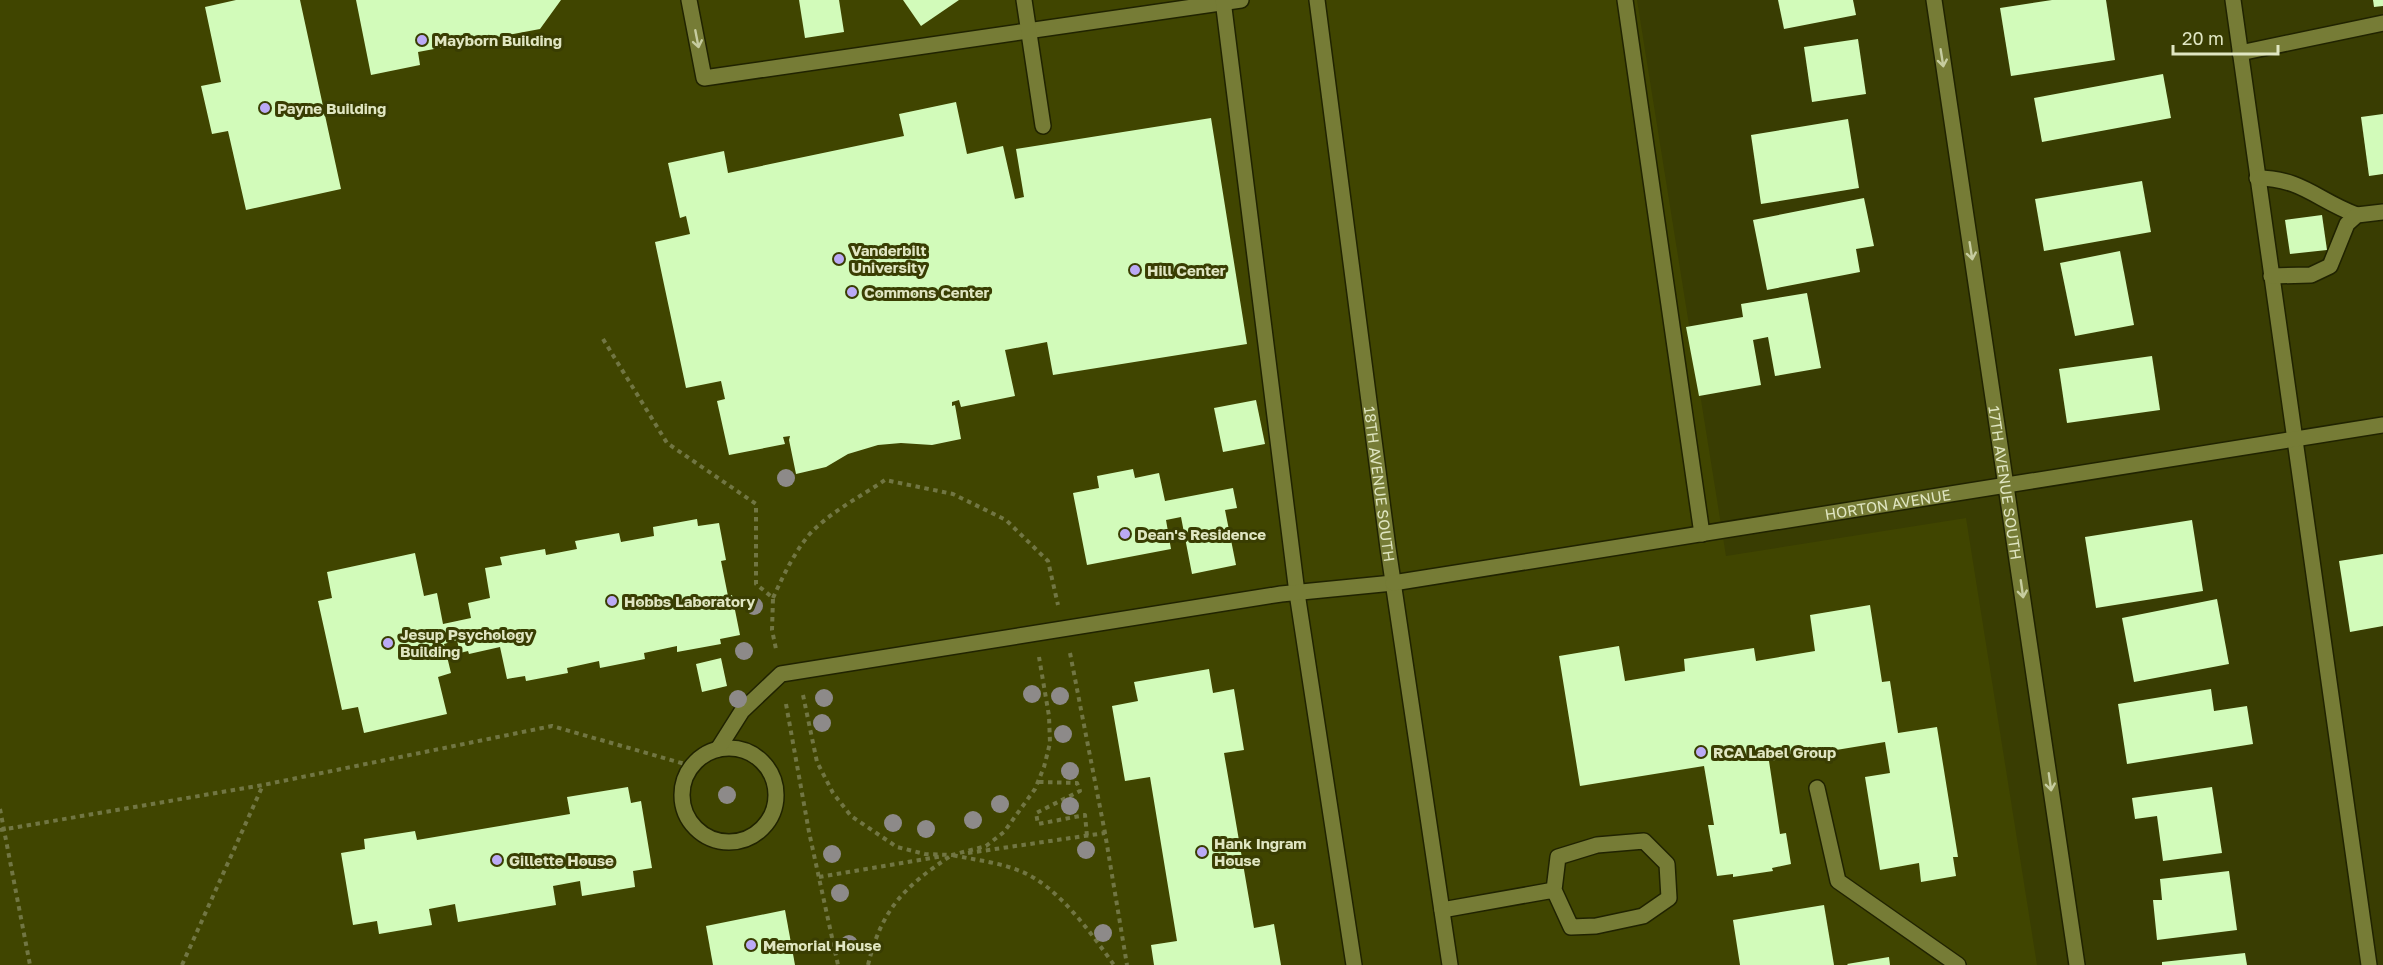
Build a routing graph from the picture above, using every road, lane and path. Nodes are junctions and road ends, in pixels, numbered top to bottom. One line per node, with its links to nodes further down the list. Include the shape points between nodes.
1 (689, 0): 10 (street, one-way to 10, via 704,78)
2 (1024, 0): 10 (street)
3 (1240, 0): 8 (street)
4 (1317, 0): 22 (street, 18TH AVENUE SOUTH)
5 (1625, 0): 21 (street)
6 (1934, 0): 20 (street, 17TH AVENUE SOUTH, one-way to 20)
7 (2233, 0): 11 (street)
8 (1223, 1): 10 (street); 23 (street)
9 (2383, 23): 11 (street)
10 (1029, 29): 12 (street)
11 (2240, 53): 13 (street)
12 (1043, 126)
13 (2257, 178): 15 (street, via 2295,183); 16 (street)
14 (2383, 212): 15 (street)
15 (2357, 215): 16 (street, via 2347,224 2330,266 2311,274)
16 (2271, 276): 19 (street)
17 (603, 339): 24 (path, via 667,443 756,504 756,584)
18 (2383, 425): 19 (street, HORTON AVENUE)
19 (2293, 439): 20 (street, HORTON AVENUE); 52 (street)
20 (2007, 486): 21 (street, HORTON AVENUE); 51 (street, 17TH AVENUE SOUTH, one-way to 51)
21 (1702, 534): 22 (street, HORTON AVENUE)
22 (1393, 583): 23 (street, HORTON AVENUE); 41 (street, 18TH AVENUE SOUTH)
23 (1297, 593): 25 (street, HORTON AVENUE); 42 (street)
24 (773, 598): 25 (path, via 808,537 885,480 953,494 1006,520 1048,561); 28 (path, via 772,630)
25 (1063, 628): 26 (street, HORTON AVENUE); 36 (path)
26 (1033, 632): 27 (street, HORTON AVENUE); 31 (path, via 1049,716 1050,743)
27 (799, 671): 28 (street, HORTON AVENUE); 38 (path, via 817,762 832,793 851,816 897,847)
28 (781, 674): 29 (street, via 742,711); 39 (path)
29 (718, 749): 30 (street); 30 (street, via 734,748 762,761 776,788 771,818 748,839 717,842 703,835 688,817 682,794)
30 (692, 766): 32 (path, via 552,726)
31 (1038, 782): 37 (path, via 1077,783 1080,791 1036,813 1038,824 1085,815); 38 (path, via 1004,832 986,846)
32 (263, 785): 35 (path); 44 (path)
33 (1817, 788): 50 (street, via 1838,881)
34 (0, 808): 35 (path)
35 (2, 829): 43 (path)
36 (1105, 833): 37 (path); 48 (path)
37 (1087, 836): 38 (path)
38 (952, 855): 39 (path); 46 (path, via 914,881 897,900 880,929); 47 (path, via 1003,865 1036,880 1074,915)
39 (819, 877): 45 (path)
40 (1554, 890): 40 (street, via 1558,857 1597,845 1644,841 1667,864 1669,898 1642,916 1571,927); 41 (street)
41 (1442, 910): 49 (street, 18TH AVENUE SOUTH)
42 (1353, 963)
43 (30, 965)
44 (182, 965)
45 (838, 965)
46 (868, 965)
47 (1114, 965)
48 (1126, 965)
49 (1450, 965)
50 (1958, 965)
51 (2077, 965)
52 (2369, 965)

